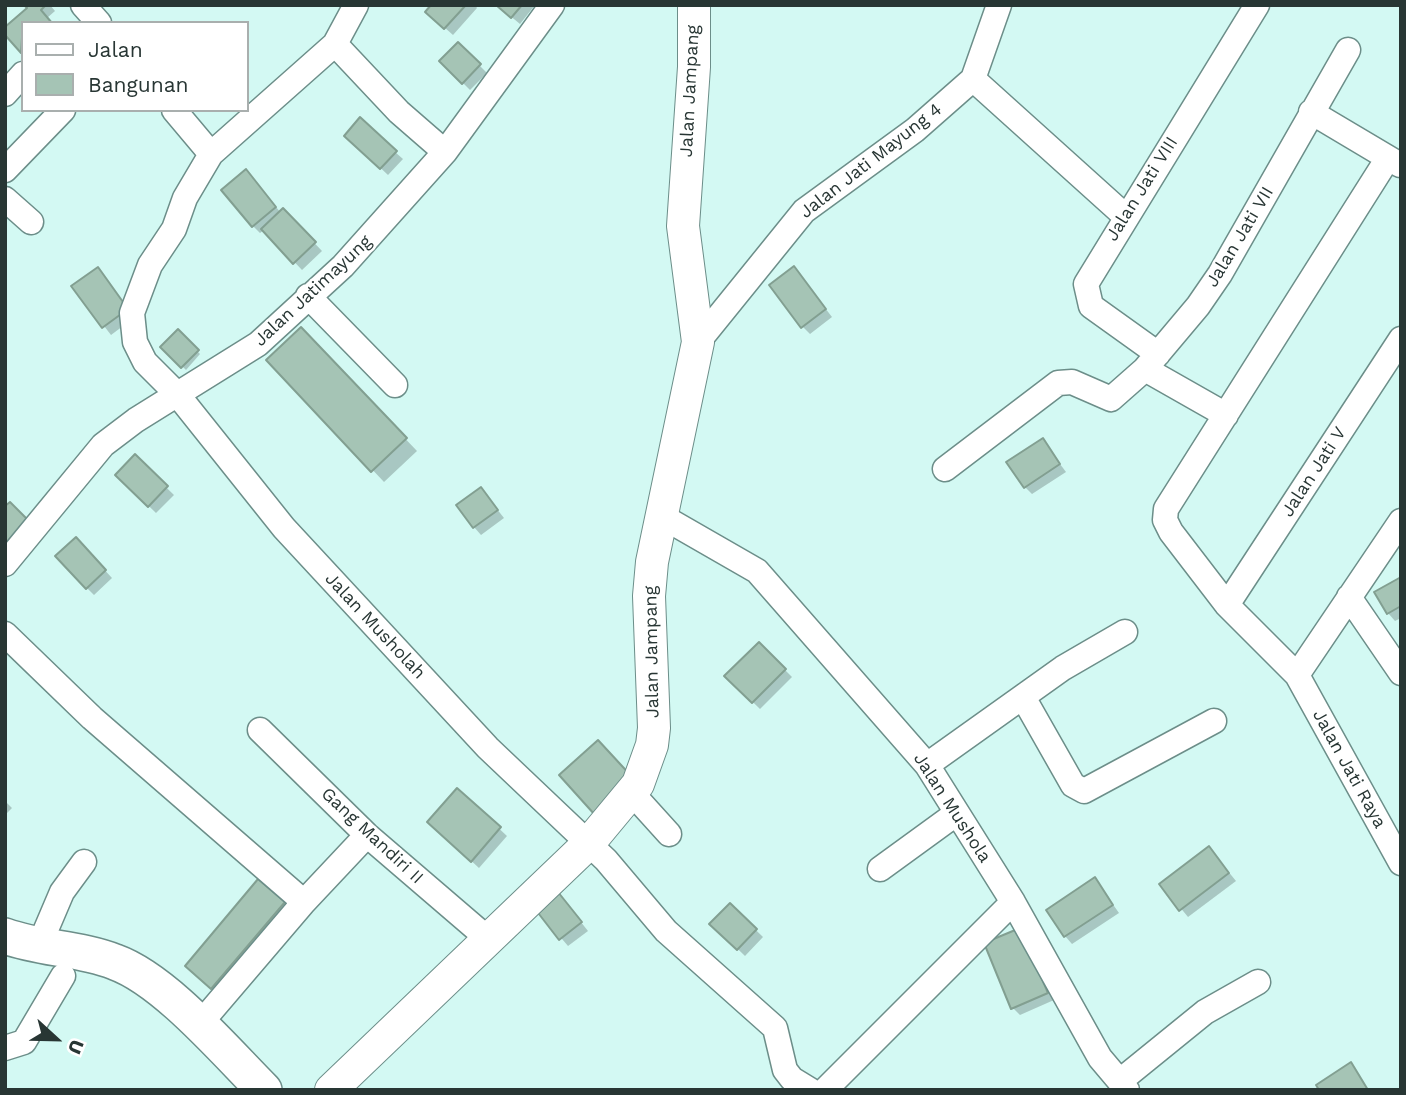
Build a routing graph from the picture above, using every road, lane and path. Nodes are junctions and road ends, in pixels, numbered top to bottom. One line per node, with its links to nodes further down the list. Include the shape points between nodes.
1 (355, 5): 6 (street)
2 (552, 5): 14 (street, Jalan Jatimayung)
3 (694, 5): 23 (street, Jalan Jampang, via 683,226)
4 (999, 5): 9 (street, Jalan Jati Mayung 4)
5 (1257, 5): 19 (street, Jalan Jati VIII)
6 (335, 44): 14 (street); 15 (street, Jalan Musholah)
7 (1348, 50): 13 (street, Jalan Jati VII)
8 (21, 76): 10 (street)
9 (973, 79): 19 (street); 23 (street, Jalan Jati Mayung 4, via 915,130 804,211)
10 (5, 94)
11 (61, 112): 17 (street)
12 (176, 112): 15 (street)
13 (1311, 112): 16 (street); 24 (street, Jalan Jati VII, via 1220,274)
14 (444, 152): 21 (street, Jalan Jatimayung, via 383,225)
15 (211, 153): 26 (street, Jalan Musholah, via 174,229 150,265 131,323 145,362)
16 (1394, 162): 27 (street)
17 (5, 170)
18 (5, 199): 20 (street)
19 (1125, 216): 24 (street, Jalan Jati VIII, via 1089,275 1086,296 1091,306)
20 (31, 222)
21 (308, 296): 25 (street); 26 (street, Jalan Jatimayung, via 258,344)
22 (1401, 339): 33 (street, Jalan Jati V)
23 (698, 342): 29 (street, Jalan Jampang)
24 (1152, 362): 27 (street); 28 (street, Jalan Jati VII, via 1111,399 1072,382 1058,383)
25 (395, 385)
26 (177, 394): 31 (street, Jalan Jatimayung, via 103,445); 46 (street, Jalan Musholah, via 284,528 488,748)
27 (1226, 415): 33 (street, Jalan Jati Raya, via 1166,509 1165,520)
28 (945, 469)
29 (663, 517): 41 (street, Jalan Mushola, via 757,571); 42 (street, Jalan Jampang, via 649,596 652,745)
30 (1401, 521): 32 (street)
31 (5, 564)
32 (1349, 597): 36 (street); 37 (street)
33 (1227, 605): 37 (street, Jalan Jati Raya)
34 (1125, 632): 38 (street, via 1063,667)
35 (5, 634): 50 (street, via 92,718)
36 (1401, 673)
37 (1297, 675): 48 (street, Jalan Jati Raya)
38 (1023, 697): 39 (street, via 1073,785 1084,791); 41 (street)
39 (1214, 721)
40 (260, 730): 45 (street, Gang Mandiri II)
41 (927, 765): 43 (street, Jalan Mushola)
42 (631, 792): 44 (street); 46 (street, Jalan Jampang)
43 (957, 813): 49 (street); 51 (street, Jalan Mushola)
44 (669, 834)
45 (367, 835): 50 (street); 53 (street, Gang Mandiri II)
46 (589, 843): 53 (street, Jalan Jampang); 62 (street, Jalan Musholah, via 666,931 775,1028 785,1070)
47 (83, 862): 54 (street, via 62,892)
48 (1401, 863)
49 (880, 869)
50 (304, 902): 57 (street)
51 (1013, 902): 59 (street, Jalan Mushola, via 1100,1058); 63 (street)
52 (5, 936): 54 (main road)
53 (487, 938): 61 (street, Jalan Jampang)
54 (38, 946): 57 (main road, via 118,963 153,985)
55 (64, 976): 58 (street, via 24,1042)
56 (1258, 982): 59 (street, via 1205,1012)
57 (198, 1025): 60 (main road)
58 (5, 1048)
59 (1123, 1085)
60 (264, 1090)
61 (331, 1090)
62 (810, 1090)
63 (825, 1090)

